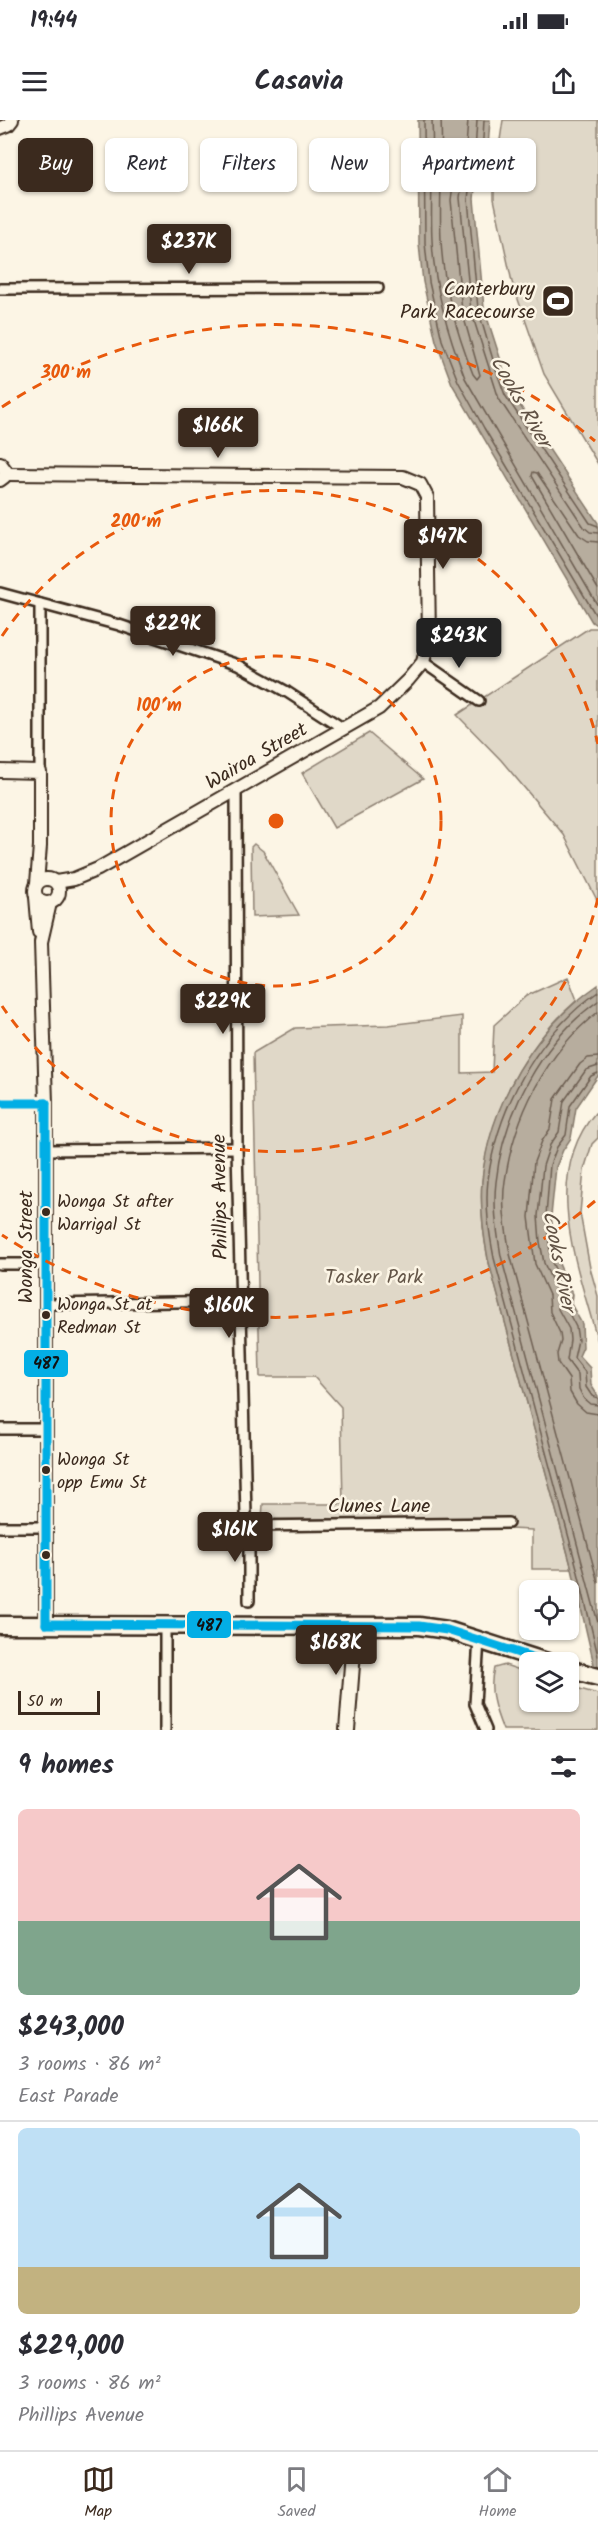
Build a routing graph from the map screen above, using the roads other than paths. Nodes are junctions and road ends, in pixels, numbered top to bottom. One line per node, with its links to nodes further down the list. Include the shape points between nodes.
1 (12, 120): 2 (street)
2 (0, 128)
3 (378, 288): 4 (street)
4 (0, 289)
5 (2, 472): 8 (street, via 370,475 403,477 420,484 428,508 429,638)
6 (0, 593): 7 (street)
7 (40, 604): 10 (street, via 119,625 238,665); 12 (street)
8 (423, 662): 9 (street); 10 (street, Wairoa Street, via 379,708)
9 (479, 701)
10 (344, 729): 13 (street, Wairoa Street)
11 (0, 771): 12 (street)
12 (40, 772): 15 (street, via 40,846)
13 (236, 791): 14 (street, Wairoa Street); 21 (street, Phillips Avenue)
14 (98, 869): 15 (street, Wairoa Street, via 74,879); 17 (street, Wairoa Street)
15 (47, 881): 16 (street, via 34,889); 17 (street, via 60,890)
16 (36, 897): 17 (street, via 42,902); 18 (street, Wonga Street)
17 (54, 900): 18 (street, Wonga Street)
18 (41, 942): 20 (street, Wonga Street)
19 (0, 1103): 20 (street)
20 (46, 1103): 22 (street, Wonga Street)
21 (237, 1148): 22 (street); 25 (street, Phillips Avenue)
22 (46, 1150): 24 (street, Wonga Street)
23 (0, 1264): 24 (street)
24 (46, 1264): 26 (street, Wonga Street)
25 (241, 1301): 26 (street); 30 (street, Phillips Avenue)
26 (46, 1304): 28 (street, Wonga Street)
27 (0, 1429): 28 (street)
28 (47, 1429): 32 (street, Wonga Street)
29 (508, 1523): 30 (street, Clunes Lane)
30 (249, 1526): 33 (street, Phillips Avenue)
31 (0, 1527): 32 (street)
32 (47, 1527): 34 (street, Wonga Street)
33 (249, 1601)
34 (46, 1624): 35 (highway); 36 (highway)
35 (0, 1625)
36 (165, 1626): 37 (highway); 42 (street)
37 (355, 1626): 38 (highway, via 419,1626); 43 (main road)
38 (478, 1639): 39 (highway); 44 (street, via 475,1704)
39 (519, 1653)
40 (579, 1672): 41 (highway)
41 (598, 1677)
42 (165, 1730)
43 (347, 1730)
44 (486, 1730)

